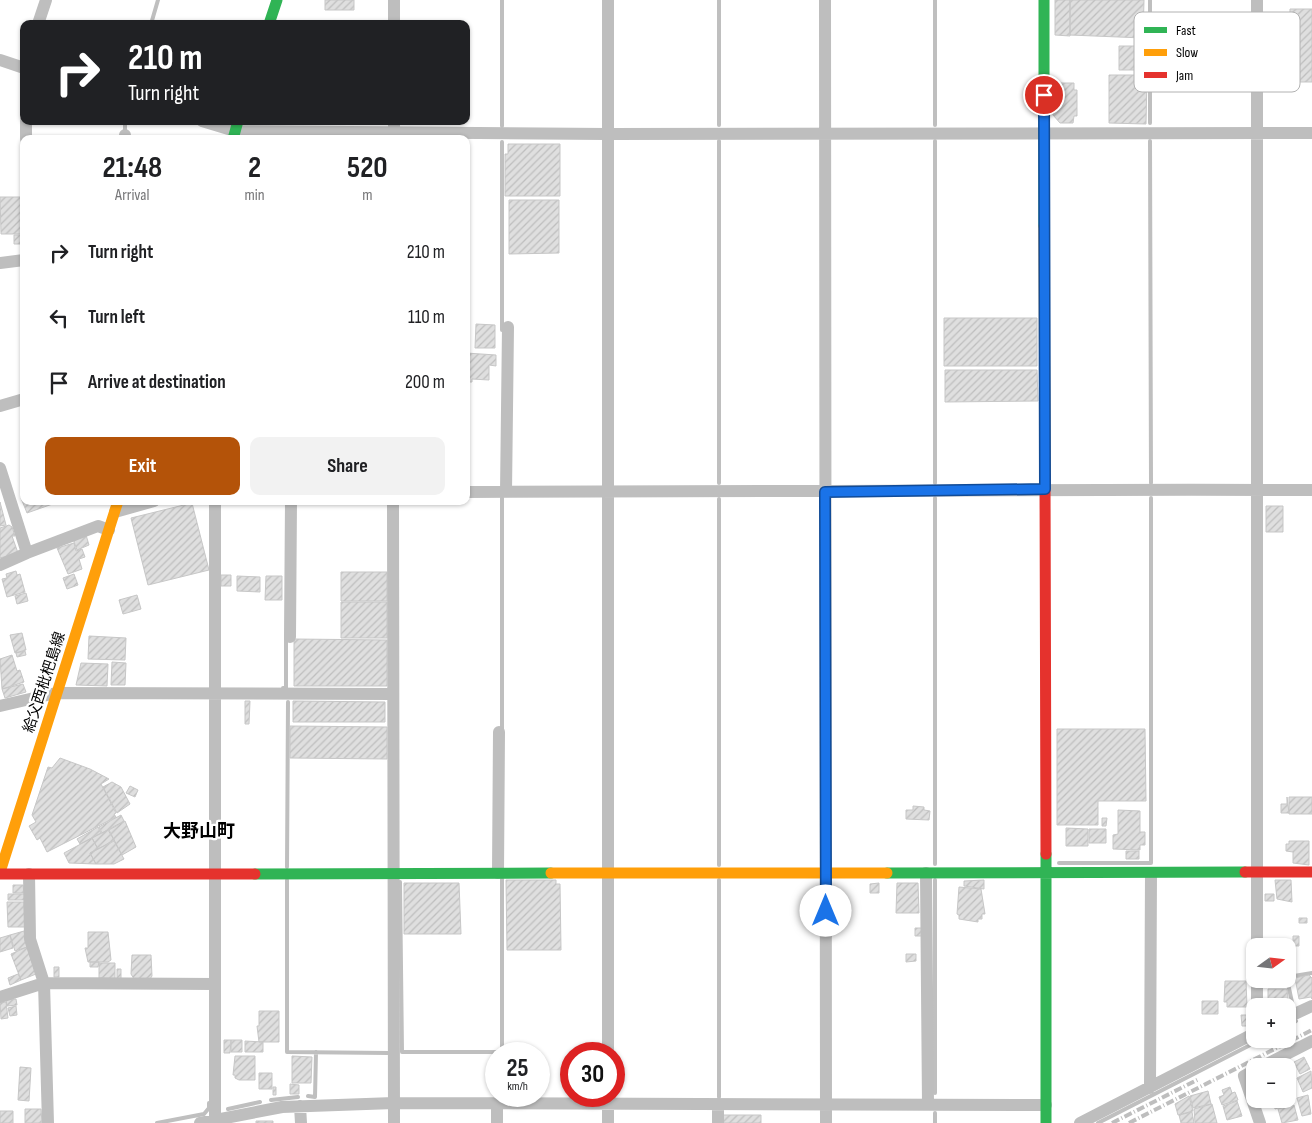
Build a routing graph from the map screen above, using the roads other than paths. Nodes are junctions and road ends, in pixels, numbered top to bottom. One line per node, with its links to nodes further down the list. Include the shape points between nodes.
1 (46, 0): 7 (street)
2 (277, 0): 8 (street)
3 (394, 0): 9 (street)
4 (608, 0): 20 (street)
5 (825, 0): 17 (street)
6 (1044, 0): 16 (street)
7 (39, 20)
8 (270, 20)
9 (394, 20)
10 (0, 60): 11 (street)
11 (20, 67)
12 (1257, 92): 18 (street)
13 (217, 125): 14 (street)
14 (236, 130): 15 (street)
15 (394, 131): 20 (street)
16 (1044, 132): 17 (street); 18 (street); 27 (street)
17 (825, 133): 20 (street); 33 (street)
18 (1257, 133): 19 (street); 28 (street)
19 (1312, 133)
20 (607, 134): 32 (street)
21 (20, 260): 22 (street)
22 (0, 263)
23 (508, 326): 31 (street)
24 (20, 400): 25 (street)
25 (0, 406)
26 (0, 468): 39 (street)
27 (1045, 489): 28 (street); 33 (street); 48 (street)
28 (1258, 490): 29 (street); 57 (street)
29 (1312, 490)
30 (470, 492): 31 (street)
31 (506, 492): 32 (street)
32 (609, 492): 33 (street); 54 (street)
33 (825, 492): 55 (street)
34 (215, 505): 43 (street)
35 (291, 505): 41 (street)
36 (393, 505): 44 (street)
37 (116, 506): 38 (street, 給父西枇杷島線)
38 (109, 530): 39 (street, via 98,526); 42 (street, 給父西枇杷島線)
39 (26, 553): 40 (street)
40 (0, 565)
41 (290, 637)
42 (56, 693): 43 (street); 45 (street); 50 (street, 給父西枇杷島線)
43 (216, 694): 44 (street); 51 (street)
44 (393, 694): 52 (street)
45 (0, 706)
46 (499, 732): 53 (street)
47 (926, 872): 48 (street); 55 (street); 75 (street)
48 (1046, 872): 56 (street); 76 (street)
49 (1312, 872): 57 (street)
50 (0, 873): 58 (street)
51 (215, 873): 52 (street); 58 (street); 61 (street)
52 (393, 873): 53 (street); 71 (street)
53 (498, 873): 54 (street)
54 (608, 873): 55 (street); 67 (street)
55 (826, 873): 74 (street)
56 (1151, 873): 57 (street); 69 (street)
57 (1257, 873): 59 (street)
58 (29, 874): 60 (street, via 30,939)
59 (1257, 938)
60 (44, 983): 61 (street); 62 (street); 82 (street)
61 (215, 984): 81 (street)
62 (0, 997)
63 (1312, 1006): 64 (street)
64 (1296, 1014)
65 (1246, 1038): 69 (street)
66 (1312, 1041): 68 (street)
67 (608, 1042)
68 (1279, 1058)
69 (1150, 1088): 91 (street)
70 (625, 1101): 73 (street)
71 (394, 1104): 72 (street); 77 (street); 85 (street)
72 (485, 1104)
73 (718, 1104): 74 (street); 88 (street)
74 (826, 1104): 75 (street); 89 (street)
75 (928, 1104): 76 (street)
76 (1046, 1105): 90 (street)
77 (300, 1106): 81 (street); 84 (street)
78 (497, 1107): 86 (street)
79 (608, 1107): 87 (street)
80 (1255, 1108): 92 (street)
81 (216, 1120): 83 (street)
82 (48, 1123)
83 (200, 1123)
84 (301, 1123)
85 (394, 1123)
86 (497, 1123)
87 (608, 1123)
88 (718, 1123)
89 (826, 1123)
90 (1046, 1123)
91 (1080, 1123)
92 (1260, 1123)

